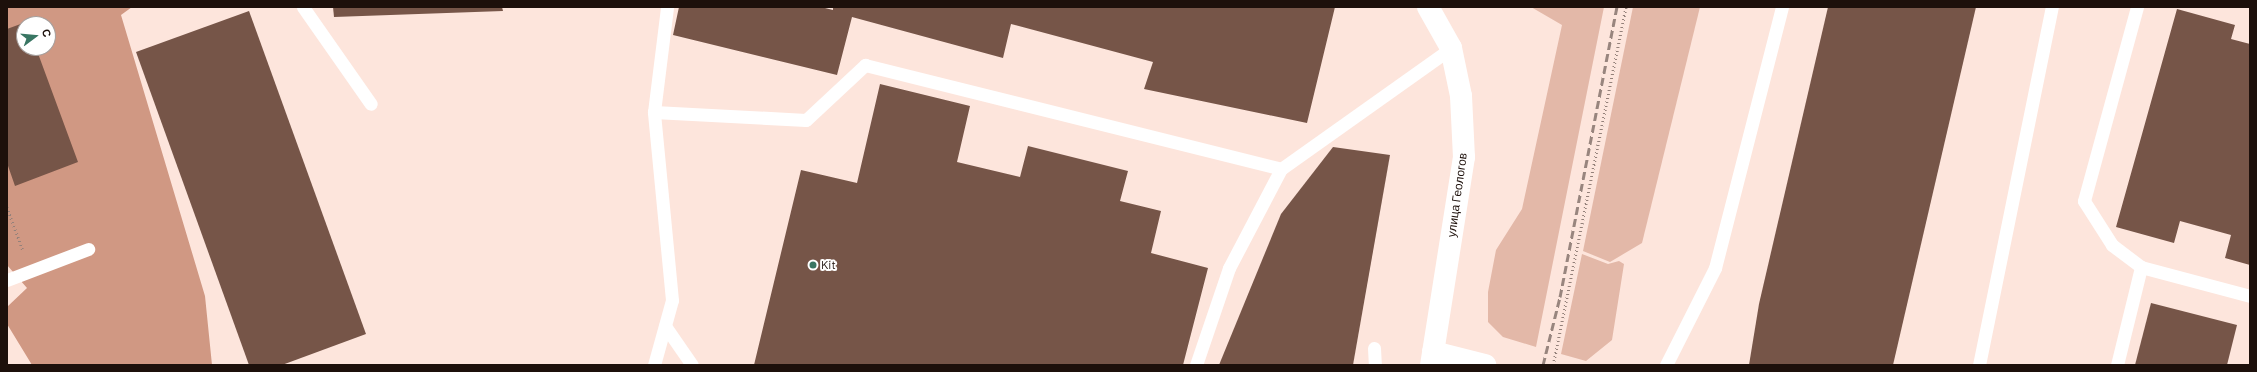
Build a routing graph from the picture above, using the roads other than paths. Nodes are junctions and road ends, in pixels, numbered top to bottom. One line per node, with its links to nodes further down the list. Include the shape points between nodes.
1 (303, 7): 8 (lane)
2 (667, 7): 9 (lane)
3 (1428, 7): 7 (street, улица Геологов)
4 (1782, 7): 23 (lane, via 1715,268)
5 (2052, 7): 24 (lane)
6 (2137, 7): 12 (lane, via 2084,201 2112,245)
7 (1451, 48): 10 (lane); 17 (street, улица Геологов, via 1461,96 1464,157)
8 (371, 104)
9 (654, 112): 10 (lane, via 806,120 865,65); 15 (lane, via 672,300)
10 (1281, 169): 20 (lane, via 1229,268)
11 (88, 249): 13 (lane)
12 (2141, 267): 14 (lane); 25 (lane)
13 (7, 280)
14 (2250, 296)
15 (665, 326): 18 (lane); 19 (lane)
16 (1374, 348): 21 (lane)
17 (1432, 358): 22 (street)
18 (654, 365)
19 (692, 365)
20 (1196, 365)
21 (1375, 365)
22 (1485, 365)
23 (1666, 365)
24 (1979, 365)
25 (2117, 365)

